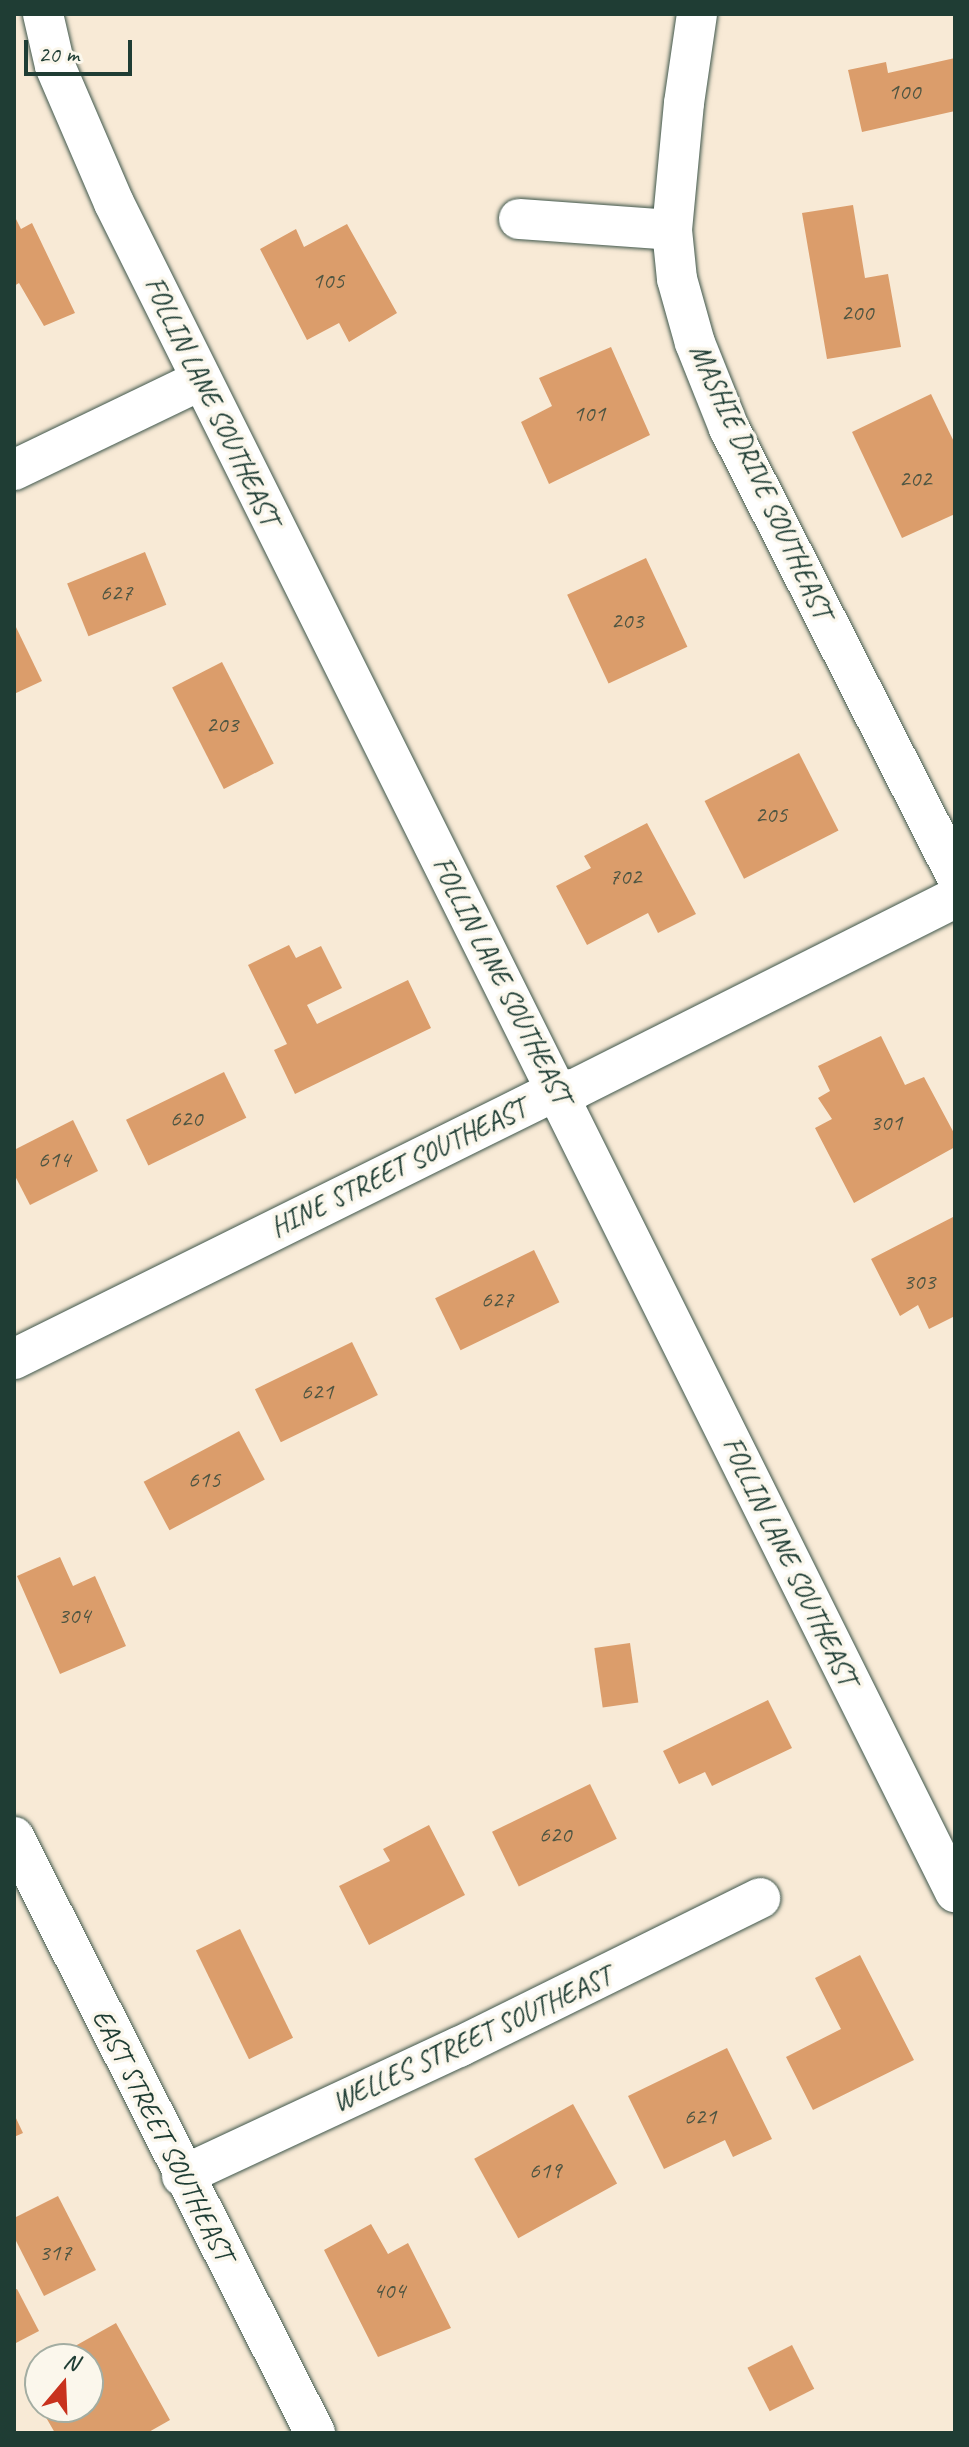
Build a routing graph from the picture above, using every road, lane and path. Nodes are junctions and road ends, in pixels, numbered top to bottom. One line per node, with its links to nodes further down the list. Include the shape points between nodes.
1 (43, 14): 4 (street, FOLLIN LANE SOUTHEAST)
2 (697, 14): 6 (street, MASHIE DRIVE SOUTHEAST)
3 (14, 15): 4 (street, FOLLIN LANE SOUTHEAST)
4 (55, 66): 7 (street, FOLLIN LANE SOUTHEAST, via 114,203)
5 (519, 219): 6 (street)
6 (672, 230): 9 (street, MASHIE DRIVE SOUTHEAST, via 687,317 729,428)
7 (201, 380): 8 (street); 11 (street, FOLLIN LANE SOUTHEAST)
8 (14, 470)
9 (955, 874)
10 (955, 898): 11 (street, HINE STREET SOUTHEAST, via 575,1089)
11 (557, 1090): 12 (street, HINE STREET SOUTHEAST); 14 (street, FOLLIN LANE SOUTHEAST)
12 (14, 1359)
13 (14, 1837): 16 (street, EAST STREET SOUTHEAST)
14 (955, 1892)
15 (760, 1898): 16 (street, WELLES STREET SOUTHEAST)
16 (182, 2176): 17 (street, EAST STREET SOUTHEAST)
17 (315, 2433)

